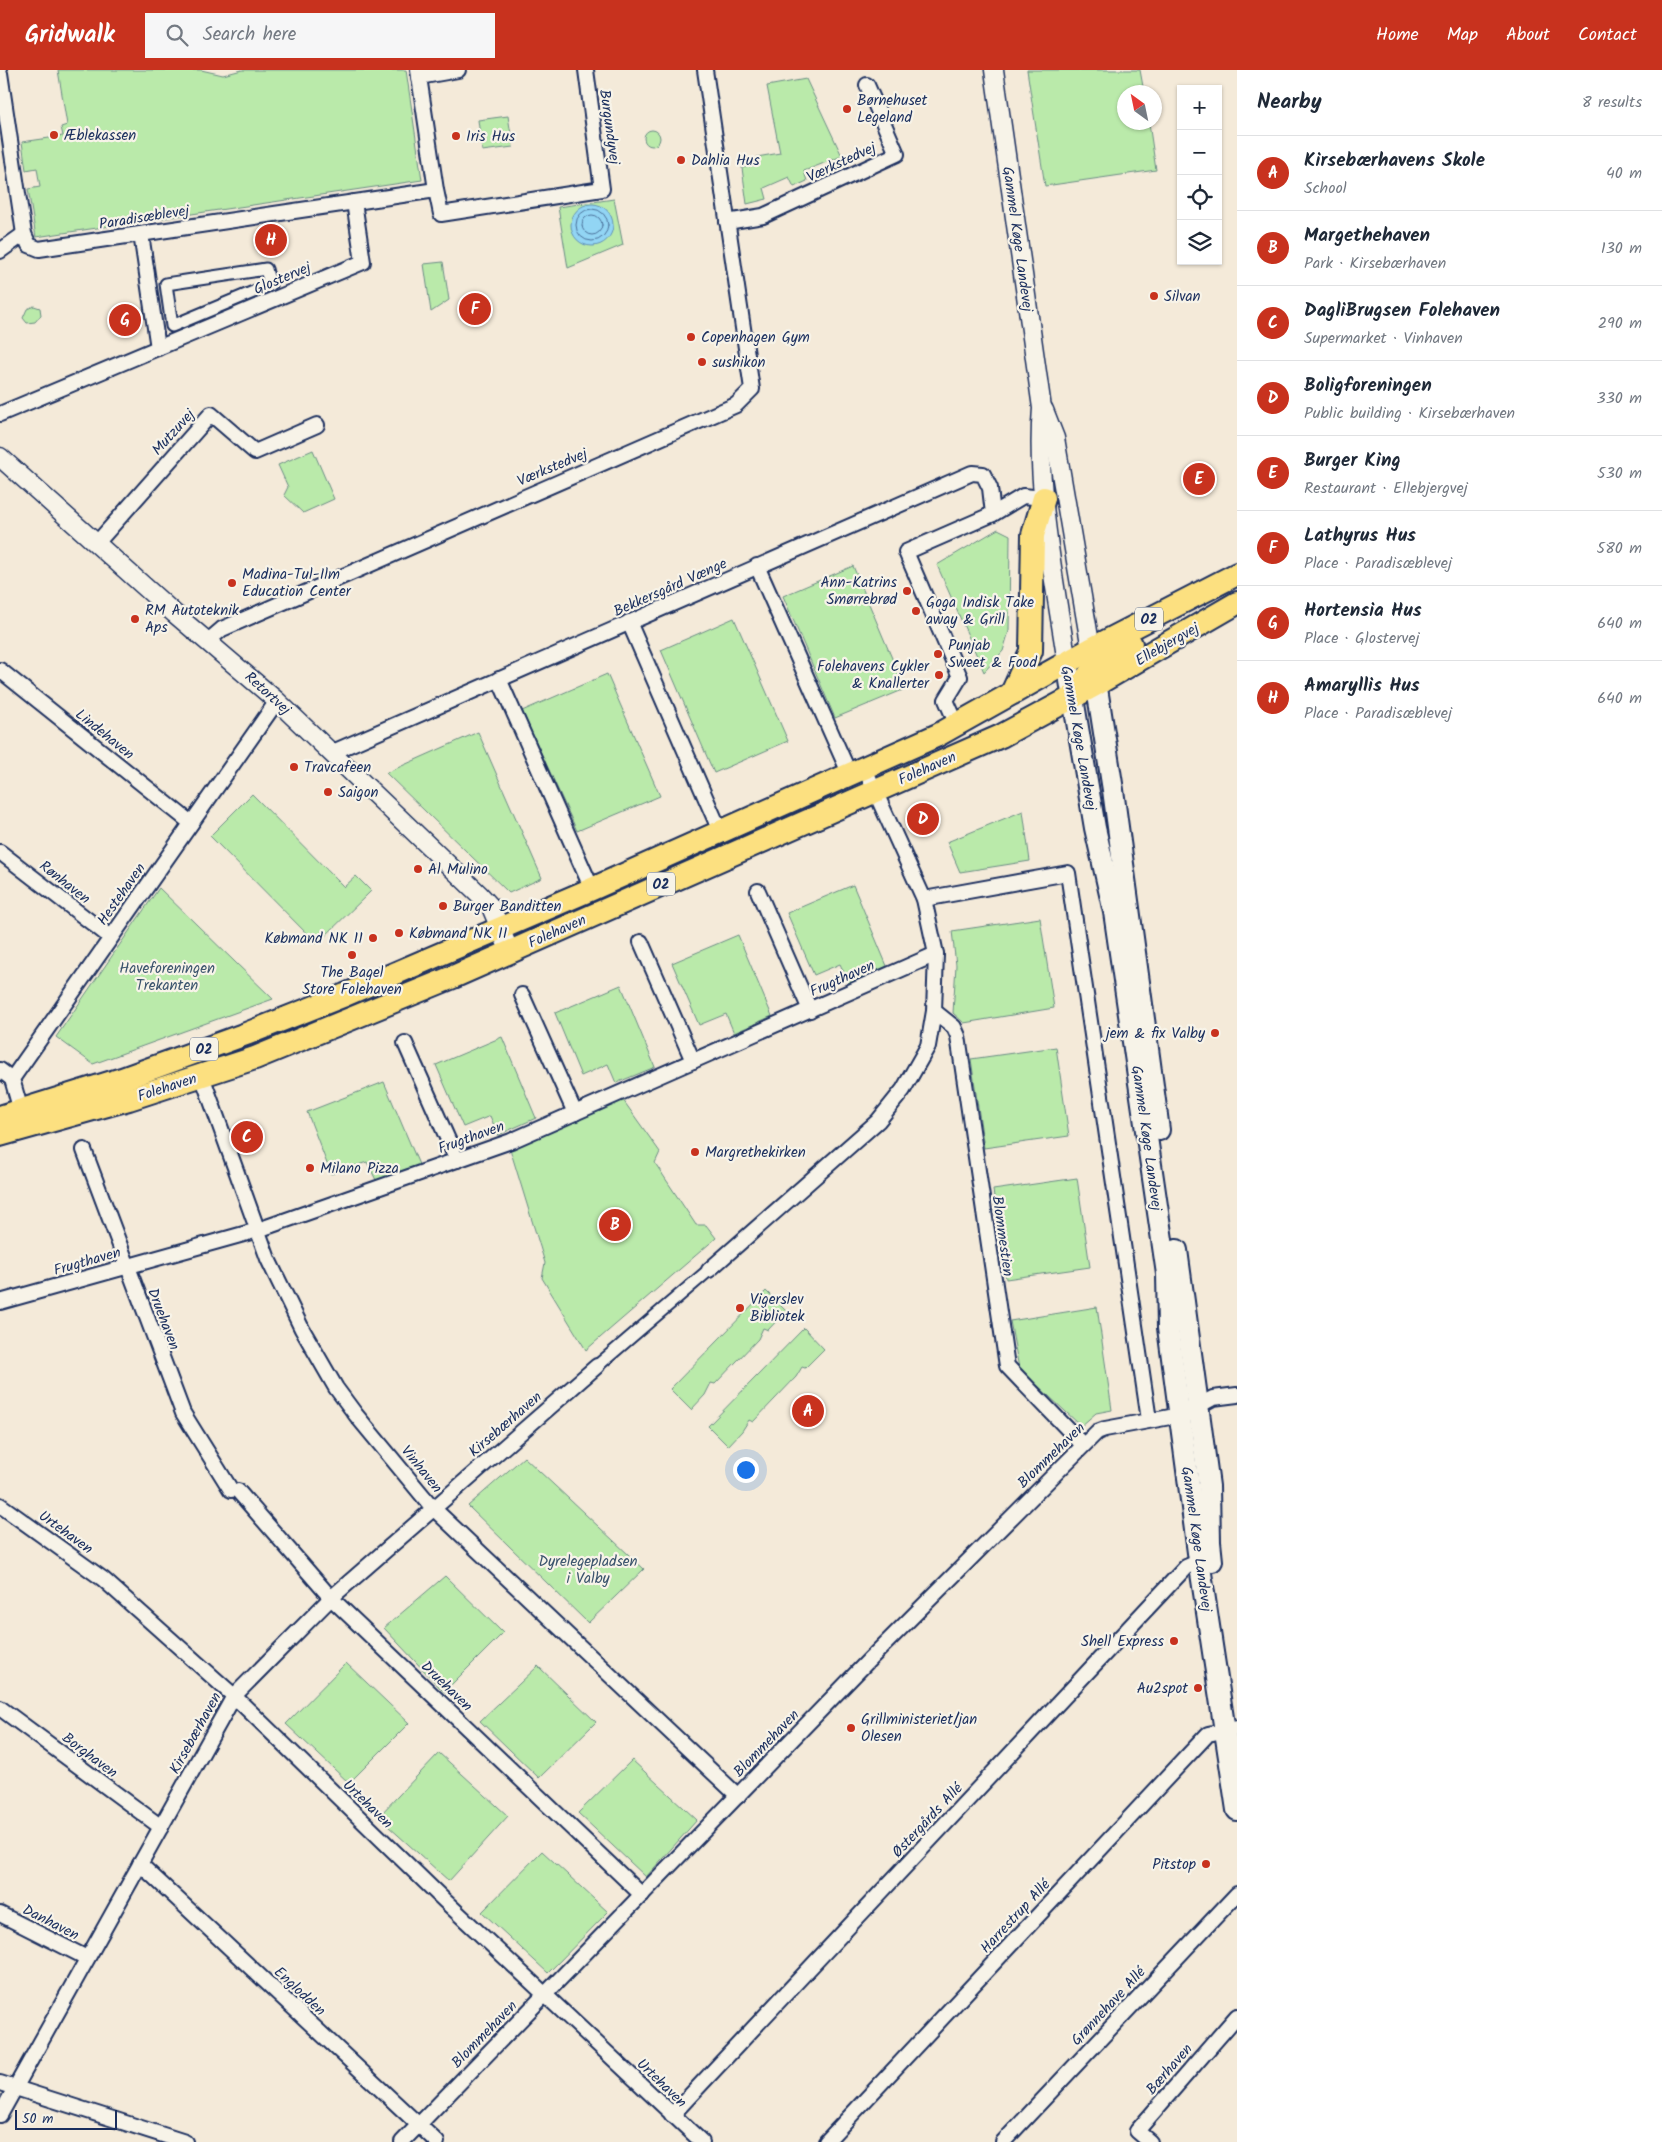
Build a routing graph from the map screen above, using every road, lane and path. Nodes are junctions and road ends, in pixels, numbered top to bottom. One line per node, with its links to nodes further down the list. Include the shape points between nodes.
1 (458, 70): 6 (street)
2 (586, 70): 8 (street, Burgundyvej, via 602,189 441,214)
3 (705, 70): 10 (street, Værkstedvej)
4 (994, 70): 16 (street, Gammel Køge Landevej)
5 (0, 73): 11 (street)
6 (418, 73): 8 (street)
7 (867, 85): 10 (street, Værkstedvej, via 897,154 763,216)
8 (436, 190): 9 (street, Paradisæblevej)
9 (354, 202): 12 (street, Paradisæblevej); 15 (street, Glostervej, via 363,262)
10 (727, 222): 28 (street, Værkstedvej, via 752,389 736,405 222,629)
11 (24, 234): 12 (street, Paradisæblevej, via 30,245 39,249); 13 (street)
12 (141, 234): 15 (street)
13 (0, 251)
14 (166, 284): 14 (street, via 172,326 270,285 266,269)
15 (158, 348): 17 (street, Glostervej)
16 (1042, 408): 20 (street, Gammel Køge Landevej, via 1039,442); 29 (street, Gammel Køge Landevej, via 1055,438)
17 (0, 414)
18 (317, 425): 22 (street, Mutzuvej, via 255,452 211,414)
19 (0, 457): 22 (street, Retortvej)
20 (1044, 498): 21 (street, via 1023,496); 32 (street, Gammel Køge Landevej); 33 (main road, via 1033,535 1031,651)
21 (993, 514): 23 (street, Bekkersgård Vænge, via 990,488 983,474 972,473); 35 (street, via 906,552 960,677 946,700)
22 (96, 544): 28 (street, Retortvej)
23 (757, 566): 27 (street, Bekkersgård Vænge); 37 (street)
24 (1237, 574): 29 (main road, Ellebjergvej / O2)
25 (1237, 584): 29 (main road)
26 (1237, 603): 29 (main road, Ellebjergvej / O2)
27 (629, 622): 31 (street, Bekkersgård Vænge); 40 (street)
28 (208, 641): 34 (street, Retortvej)
29 (1094, 667): 32 (main road, Folehaven / O2); 32 (main road, Folehaven / O2); 70 (main road, Gammel Køge Landevej)
30 (0, 670): 39 (street, Lindehaven)
31 (499, 679): 36 (street, Bekkersgård Vænge); 42 (street)
32 (1069, 681): 33 (main road, Folehaven / O2); 38 (main road, Folehaven / O2, via 1000,736); 70 (main road, Gammel Køge Landevej, via 1094,828 1114,912 1167,1274 1168,1328)
33 (1012, 693): 35 (main road, Folehaven / O2)
34 (277, 700): 36 (street, Retortvej); 39 (street, Hestehaven)
35 (957, 725): 37 (main road, Folehaven / O2)
36 (333, 752): 45 (street, Retortvej, via 480,895)
37 (857, 772): 38 (street, Kirsebærhaven); 40 (main road, Folehaven / O2)
38 (874, 791): 44 (street, Kirsebærhaven); 48 (main road, Folehaven / O2)
39 (191, 823): 46 (street, Hestehaven)
40 (720, 831): 42 (main road, Folehaven / O2)
41 (0, 852): 46 (street, Rønhaven)
42 (592, 889): 45 (main road, Folehaven / O2)
43 (758, 891): 51 (street)
44 (924, 899): 49 (street, Kirsebærhaven); 71 (street, via 1068,873)
45 (500, 928): 48 (street, Retortvej); 58 (main road, Folehaven / O2, via 246,1034)
46 (110, 937): 57 (street, Hestehaven)
47 (641, 942): 54 (street)
48 (510, 952): 56 (main road, Folehaven / O2, via 319,1034)
49 (936, 954): 51 (street, Frugthaven); 52 (street, Kirsebærhaven)
50 (522, 995): 59 (street)
51 (810, 1010): 54 (street, Frugthaven)
52 (934, 1011): 66 (street, Kirsebærhaven, via 928,1046 903,1090 878,1121); 72 (street, Blommestien, via 954,1027 958,1036 1007,1366)
53 (405, 1043): 63 (street)
54 (692, 1061): 59 (street, Frugthaven)
55 (0, 1070): 57 (street)
56 (202, 1076): 61 (main road, Folehaven / O2); 64 (street, Vinhaven)
57 (12, 1079): 58 (street)
58 (21, 1111): 60 (main road, Folehaven / O2)
59 (575, 1113): 63 (street, Frugthaven)
60 (0, 1117)
61 (0, 1135)
62 (84, 1150): 65 (street, Druehaven)
63 (457, 1160): 64 (street, Frugthaven)
64 (258, 1230): 65 (street, Frugthaven); 74 (street, Vinhaven, via 284,1293 336,1388)
65 (127, 1266): 67 (street, Frugthaven); 76 (street, Druehaven, via 182,1413 235,1490)
66 (709, 1270): 68 (street, Kirsebærhaven)
67 (1, 1298)
68 (597, 1366): 74 (street, Kirsebærhaven)
69 (1237, 1395): 70 (street, Blommehaven, via 1213,1398)
70 (1189, 1412): 71 (street, Blommehaven); 75 (main road, Gammel Køge Landevej)
71 (1149, 1420): 72 (street, Blommehaven, via 1097,1432)
72 (1083, 1445): 80 (street, Blommehaven)
73 (0, 1505): 77 (street, Urtehaven, via 103,1579)
74 (432, 1508): 76 (street, Kirsebærhaven); 80 (street, Vinhaven)
75 (1205, 1559): 79 (main road, Gammel Køge Landevej); 93 (street, Østergårds Allé, via 1186,1567)
76 (331, 1598): 77 (street, Kirsebærhaven); 85 (street, Druehaven)
77 (234, 1696): 82 (street, Kirsebærhaven); 88 (street, Urtehaven)
78 (0, 1708): 82 (street, Borghaven)
79 (1233, 1728): 81 (main road, Gammel Køge Landevej); 99 (street, Harrestrup Allé, via 1208,1734)
80 (738, 1796): 85 (street, Blommehaven)
81 (1237, 1810)
82 (161, 1827): 83 (street, Kirsebærhaven)
83 (140, 1864): 87 (street, Kirsebærhaven); 94 (street, Englodden)
84 (1237, 1894): 100 (street, Grønnehave Allé)
85 (642, 1895): 88 (street, Blommehaven)
86 (0, 1914): 87 (street, Danhaven)
87 (87, 1958): 91 (street, Kirsebærhaven)
88 (545, 1994): 93 (street, Urtehaven); 94 (street, Blommehaven)
89 (1237, 2016): 101 (street, Bærhaven, via 1136,2131)
90 (0, 2084): 91 (street)
91 (15, 2088): 92 (street, Kirsebærhaven); 95 (street)
92 (0, 2115)
93 (672, 2115): 98 (street, Urtehaven)
94 (419, 2124): 96 (street, Blommehaven); 97 (street, Englodden)
95 (185, 2142)
96 (402, 2142)
97 (437, 2142)
98 (702, 2142)
99 (826, 2142)
100 (1003, 2142)
101 (1150, 2142)

